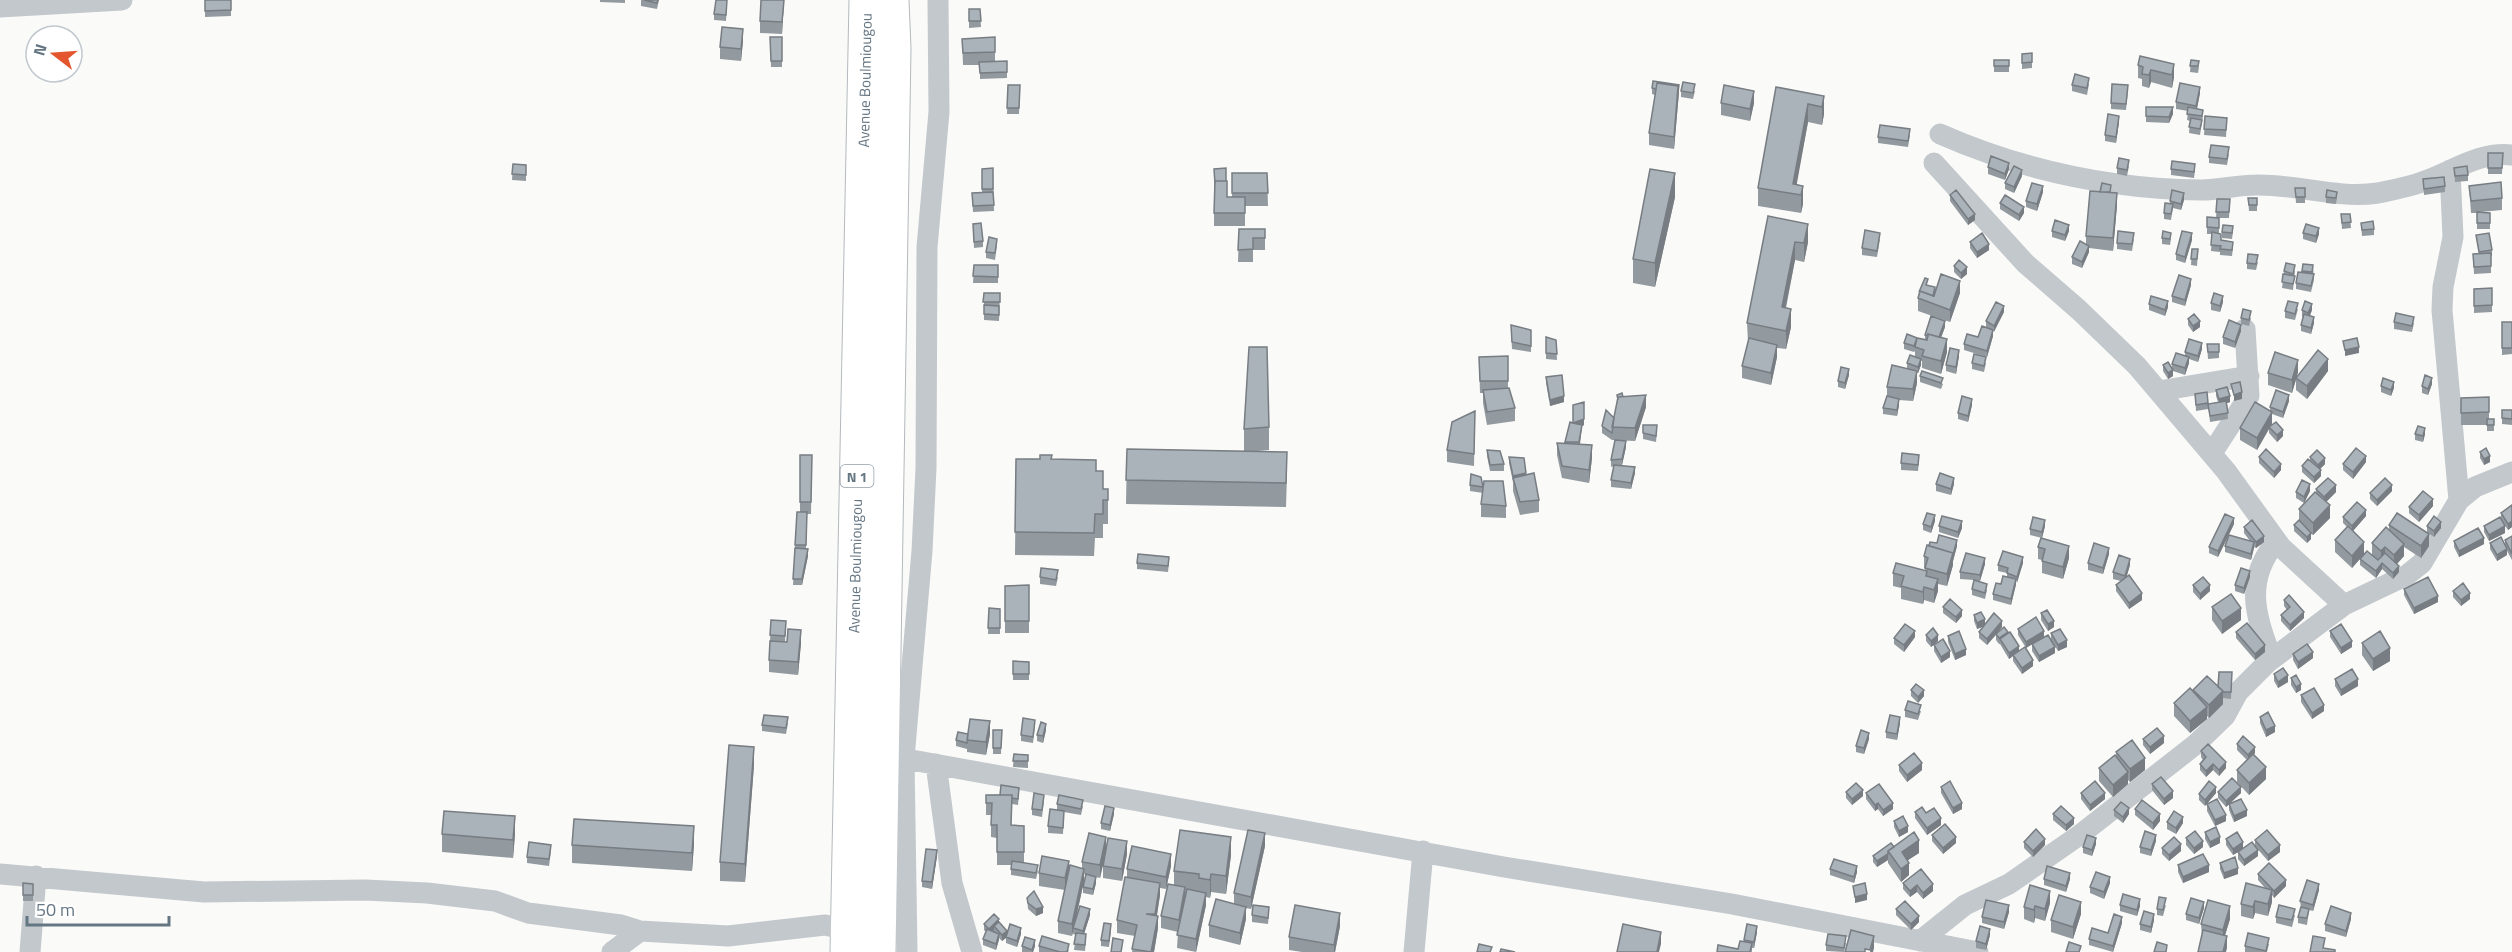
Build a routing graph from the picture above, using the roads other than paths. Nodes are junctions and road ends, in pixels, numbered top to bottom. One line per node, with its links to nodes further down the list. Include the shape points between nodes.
1 (122, 0): 5 (street)
2 (866, 0): 25 (highway, Avenue Boulmiougou / N 1)
3 (892, 0): 19 (highway, Avenue Boulmiougou / N 1)
4 (938, 0): 19 (street, via 939,112 927,248 922,551)
5 (0, 7)
6 (1940, 134): 9 (street, via 1978,151 2133,187 2217,190 2255,184 2350,195 2378,193)
7 (2512, 155): 9 (street, via 2491,154)
8 (1934, 163): 12 (street, via 2009,247 2079,309)
9 (2450, 170): 15 (street, via 2452,237 2442,310)
10 (2245, 329): 11 (street)
11 (2249, 376): 12 (street); 13 (street, via 2249,396)
12 (2159, 391): 13 (street)
13 (2212, 453): 16 (street)
14 (2512, 472): 15 (street, via 2475,487)
15 (2459, 500): 17 (street, via 2422,563 2407,575)
16 (2276, 542): 17 (street); 18 (street, via 2254,584 2257,623)
17 (2344, 605): 18 (street)
18 (2272, 659): 26 (street, via 2238,692 2225,716 2196,744 2081,834 2009,884 1965,905)
19 (894, 757): 20 (street); 30 (highway, Avenue Boulmiougou / N 1); 31 (street)
20 (936, 764): 21 (street); 32 (street, via 952,883)
21 (1424, 851): 26 (street); 33 (street)
22 (0, 874): 23 (street)
23 (36, 876): 24 (street, via 204,892 428,893 495,901 528,913); 28 (street)
24 (640, 931): 25 (street, via 728,936 825,925); 29 (street)
25 (847, 941)
26 (1920, 941): 27 (street)
27 (1941, 949): 34 (street)
28 (30, 952)
29 (612, 952)
30 (879, 952)
31 (907, 952)
32 (972, 952)
33 (1414, 952)
34 (1978, 952)

